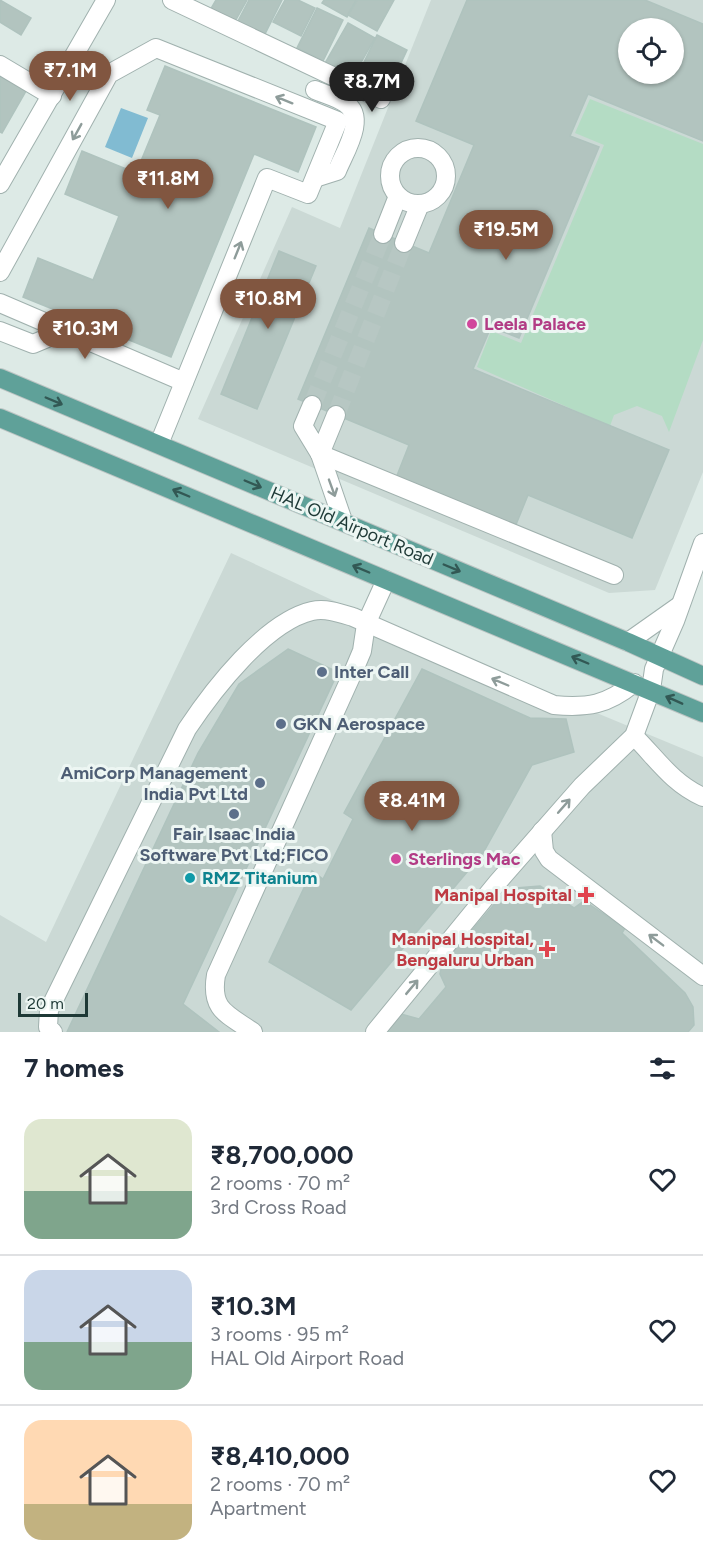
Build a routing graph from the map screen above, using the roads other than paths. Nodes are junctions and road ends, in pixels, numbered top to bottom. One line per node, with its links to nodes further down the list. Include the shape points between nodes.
1 (106, 0): 5 (street)
2 (172, 0): 6 (street)
3 (0, 65): 5 (street)
4 (315, 90): 7 (street, via 345,103 355,122 337,171)
5 (52, 96): 8 (street)
6 (381, 99)
7 (315, 178): 13 (street, one-way to 13, via 338,121 156,48 109,74); 18 (street, one-way to 7, via 267,178 308,194)
8 (0, 184)
9 (398, 196): 10 (street); 10 (street, via 392,187 392,164 410,149 432,152 441,160 445,182 431,201); 11 (street)
10 (420, 204): 12 (street)
11 (383, 234)
12 (404, 243)
13 (0, 272)
14 (0, 303): 16 (street)
15 (0, 331): 16 (street, via 33,344)
16 (64, 331): 18 (street)
17 (0, 378): 22 (main road, HAL Old Airport Road, one-way to 22)
18 (184, 382): 22 (street)
19 (312, 405): 23 (street, via 303,426)
20 (336, 415): 23 (street)
21 (0, 418): 27 (main road, HAL Old Airport Road, one-way to 21)
22 (159, 444): 24 (main road, HAL Old Airport Road, one-way to 24)
23 (320, 454): 24 (street, one-way to 24); 26 (street)
24 (343, 521): 30 (main road, HAL Old Airport Road, one-way to 30)
25 (703, 543): 28 (street)
26 (614, 575)
27 (386, 580): 29 (street); 33 (main road, HAL Old Airport Road, one-way to 27)
28 (679, 606): 30 (street); 31 (street)
29 (366, 624): 33 (street, one-way to 29, via 616,698 580,707 554,705); 40 (street, via 353,616 326,610 297,616 248,654 210,693 187,729 49,1010 48,1027); 41 (street, via 354,670 216,975 213,994 222,1011)
30 (628, 642): 31 (main road, HAL Old Airport Road)
31 (659, 656): 32 (main road, HAL Old Airport Road); 34 (street)
32 (703, 676)
33 (634, 683): 34 (main road, HAL Old Airport Road)
34 (651, 690): 35 (main road, HAL Old Airport Road, one-way to 34); 36 (street)
35 (703, 713)
36 (634, 736): 37 (street, via 661,768 685,789); 38 (street, one-way to 36)
37 (703, 797)
38 (542, 831): 39 (street, one-way to 38, via 549,859); 42 (street, one-way to 38)
39 (703, 976)
40 (53, 1032)
41 (253, 1032)
42 (375, 1032)

